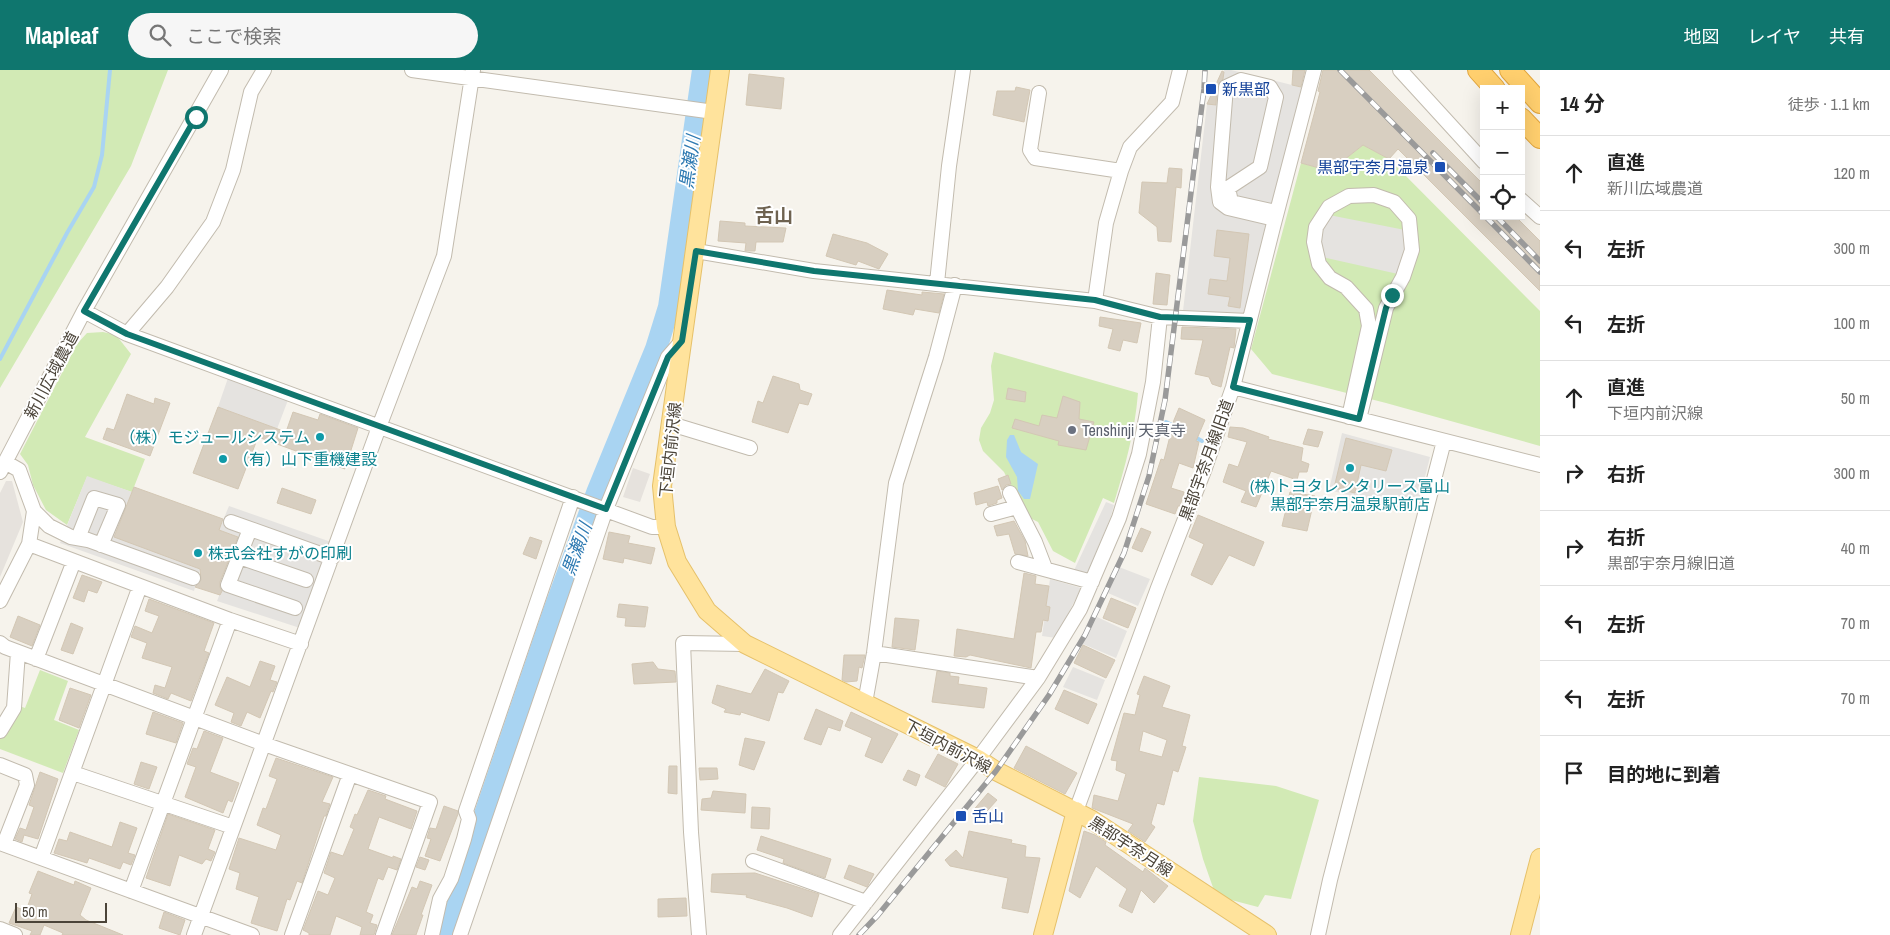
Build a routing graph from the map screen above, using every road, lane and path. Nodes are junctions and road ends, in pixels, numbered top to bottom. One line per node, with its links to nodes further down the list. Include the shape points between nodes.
1 (221, 70): 27 (street, 新川広域農道)
2 (264, 70): 30 (street, via 251,92 233,170 213,222 168,287)
3 (412, 70): 11 (street)
4 (720, 70): 15 (main road, 下垣内前沢線)
5 (962, 70): 24 (street)
6 (1180, 70): 19 (street, via 1172,102 1130,147)
7 (1314, 70): 21 (street, 黒部宇奈月線旧道)
8 (1400, 70): 18 (street)
9 (1478, 70): 12 (highway)
10 (1510, 70): 14 (highway)
11 (473, 74): 15 (street); 35 (street, via 444,256)
12 (1491, 85)
13 (1039, 94): 19 (street, via 1030,150 1035,158)
14 (1540, 103)
15 (710, 111): 23 (main road, 下垣内前沢線)
16 (1525, 122): 17 (highway)
17 (1540, 138)
18 (1480, 158)
19 (1121, 171): 26 (street, via 1106,224)
20 (1525, 204): 22 (street)
21 (1276, 215): 21 (street, via 1228,208 1220,202 1218,187 1226,87 1242,80 1270,87 1276,97 1260,167 1228,188 1231,202); 29 (street, 黒部宇奈月線旧道)
22 (1540, 217)
23 (696, 251): 24 (street, via 814,271); 31 (main road, 下垣内前沢線)
24 (937, 283): 25 (street)
25 (955, 286): 26 (street); 68 (street, via 896,482)
26 (1095, 300): 28 (street)
27 (84, 311): 30 (street); 39 (street, 新川広域農道)
28 (1160, 317): 29 (street); 59 (street, via 1153,382 1139,454 1119,518)
29 (1250, 320): 32 (street, 黒部宇奈月線旧道)
30 (127, 334): 35 (street)
31 (682, 341): 34 (main road, 下垣内前沢線); 43 (street, via 668,357)
32 (1233, 387): 33 (street); 81 (street, 黒部宇奈月線旧道)
33 (1354, 418): 33 (street, via 1369,326 1366,309 1346,288 1330,278 1319,264 1314,242 1316,228 1329,207 1349,196 1374,195 1394,202 1409,220 1412,250 1403,277 1386,308); 36 (street)
34 (671, 424): 37 (street); 47 (main road, 下垣内前沢線, via 662,486)
35 (379, 427): 41 (street); 53 (street)
36 (1444, 441): 38 (street); 102 (street)
37 (750, 448)
38 (1540, 464)
39 (2, 467): 44 (street, via 19,470)
40 (1010, 493): 42 (street)
41 (577, 499): 43 (street); 96 (street, via 466,811 469,819 464,839 451,879 440,899)
42 (1017, 507): 45 (street); 56 (street)
43 (606, 509): 47 (street, via 652,526); 97 (street)
44 (34, 511): 49 (street, via 48,526); 50 (street)
45 (990, 514)
46 (231, 522): 48 (street)
47 (666, 527): 66 (main road, 下垣内前沢線, via 677,562 706,611)
48 (250, 529): 52 (street); 53 (street)
49 (78, 538): 51 (street); 51 (street, via 94,498 118,505)
50 (29, 544): 54 (street); 61 (street)
51 (101, 545): 57 (street)
52 (239, 557): 58 (street); 62 (street, via 228,585)
53 (332, 558): 65 (street)
54 (74, 562): 60 (street); 69 (street)
55 (1018, 562): 56 (street)
56 (1045, 568): 59 (street)
57 (193, 578)
58 (306, 580)
59 (1092, 582): 70 (street, via 1080,609)
60 (140, 586): 63 (street); 71 (street)
61 (0, 601)
62 (295, 608)
63 (230, 620): 65 (street); 73 (street)
64 (0, 643): 67 (street)
65 (301, 644): 75 (street)
66 (745, 644): 72 (main road, 下垣内前沢線); 98 (street, via 683,643)
67 (18, 652): 69 (street); 74 (street, via 14,708)
68 (874, 653): 70 (street); 72 (street)
69 (36, 659): 71 (street)
70 (1038, 678): 76 (street)
71 (105, 685): 73 (street); 78 (street)
72 (865, 703): 76 (main road, 下垣内前沢線)
73 (194, 718): 75 (street); 80 (street)
74 (0, 731)
75 (264, 744): 79 (street); 82 (street)
76 (978, 759): 81 (main road, 下垣内前沢線); 88 (street)
77 (0, 765): 83 (street, via 25,775 26,785)
78 (73, 773): 80 (street); 84 (street)
79 (350, 774): 94 (street); 95 (street, via 430,802)
80 (164, 804): 82 (street); 87 (street)
81 (1076, 811): 100 (main road, 黒部宇奈月線); 101 (main road, 黒部宇奈月線)
82 (233, 826): 89 (street)
83 (2, 844): 84 (street)
84 (41, 858): 87 (street)
85 (1540, 858): 103 (main road)
86 (753, 861): 88 (street)
87 (131, 891): 89 (street)
88 (866, 902): 99 (street)
89 (201, 916): 92 (street); 93 (street)
90 (0, 930): 91 (street)
91 (15, 935)
92 (194, 935)
93 (252, 935)
94 (292, 935)
95 (383, 935)
96 (432, 935)
97 (460, 935)
98 (699, 935)
99 (840, 935)
100 (1043, 935)
101 (1267, 935)
102 (1318, 935)
103 (1520, 935)

